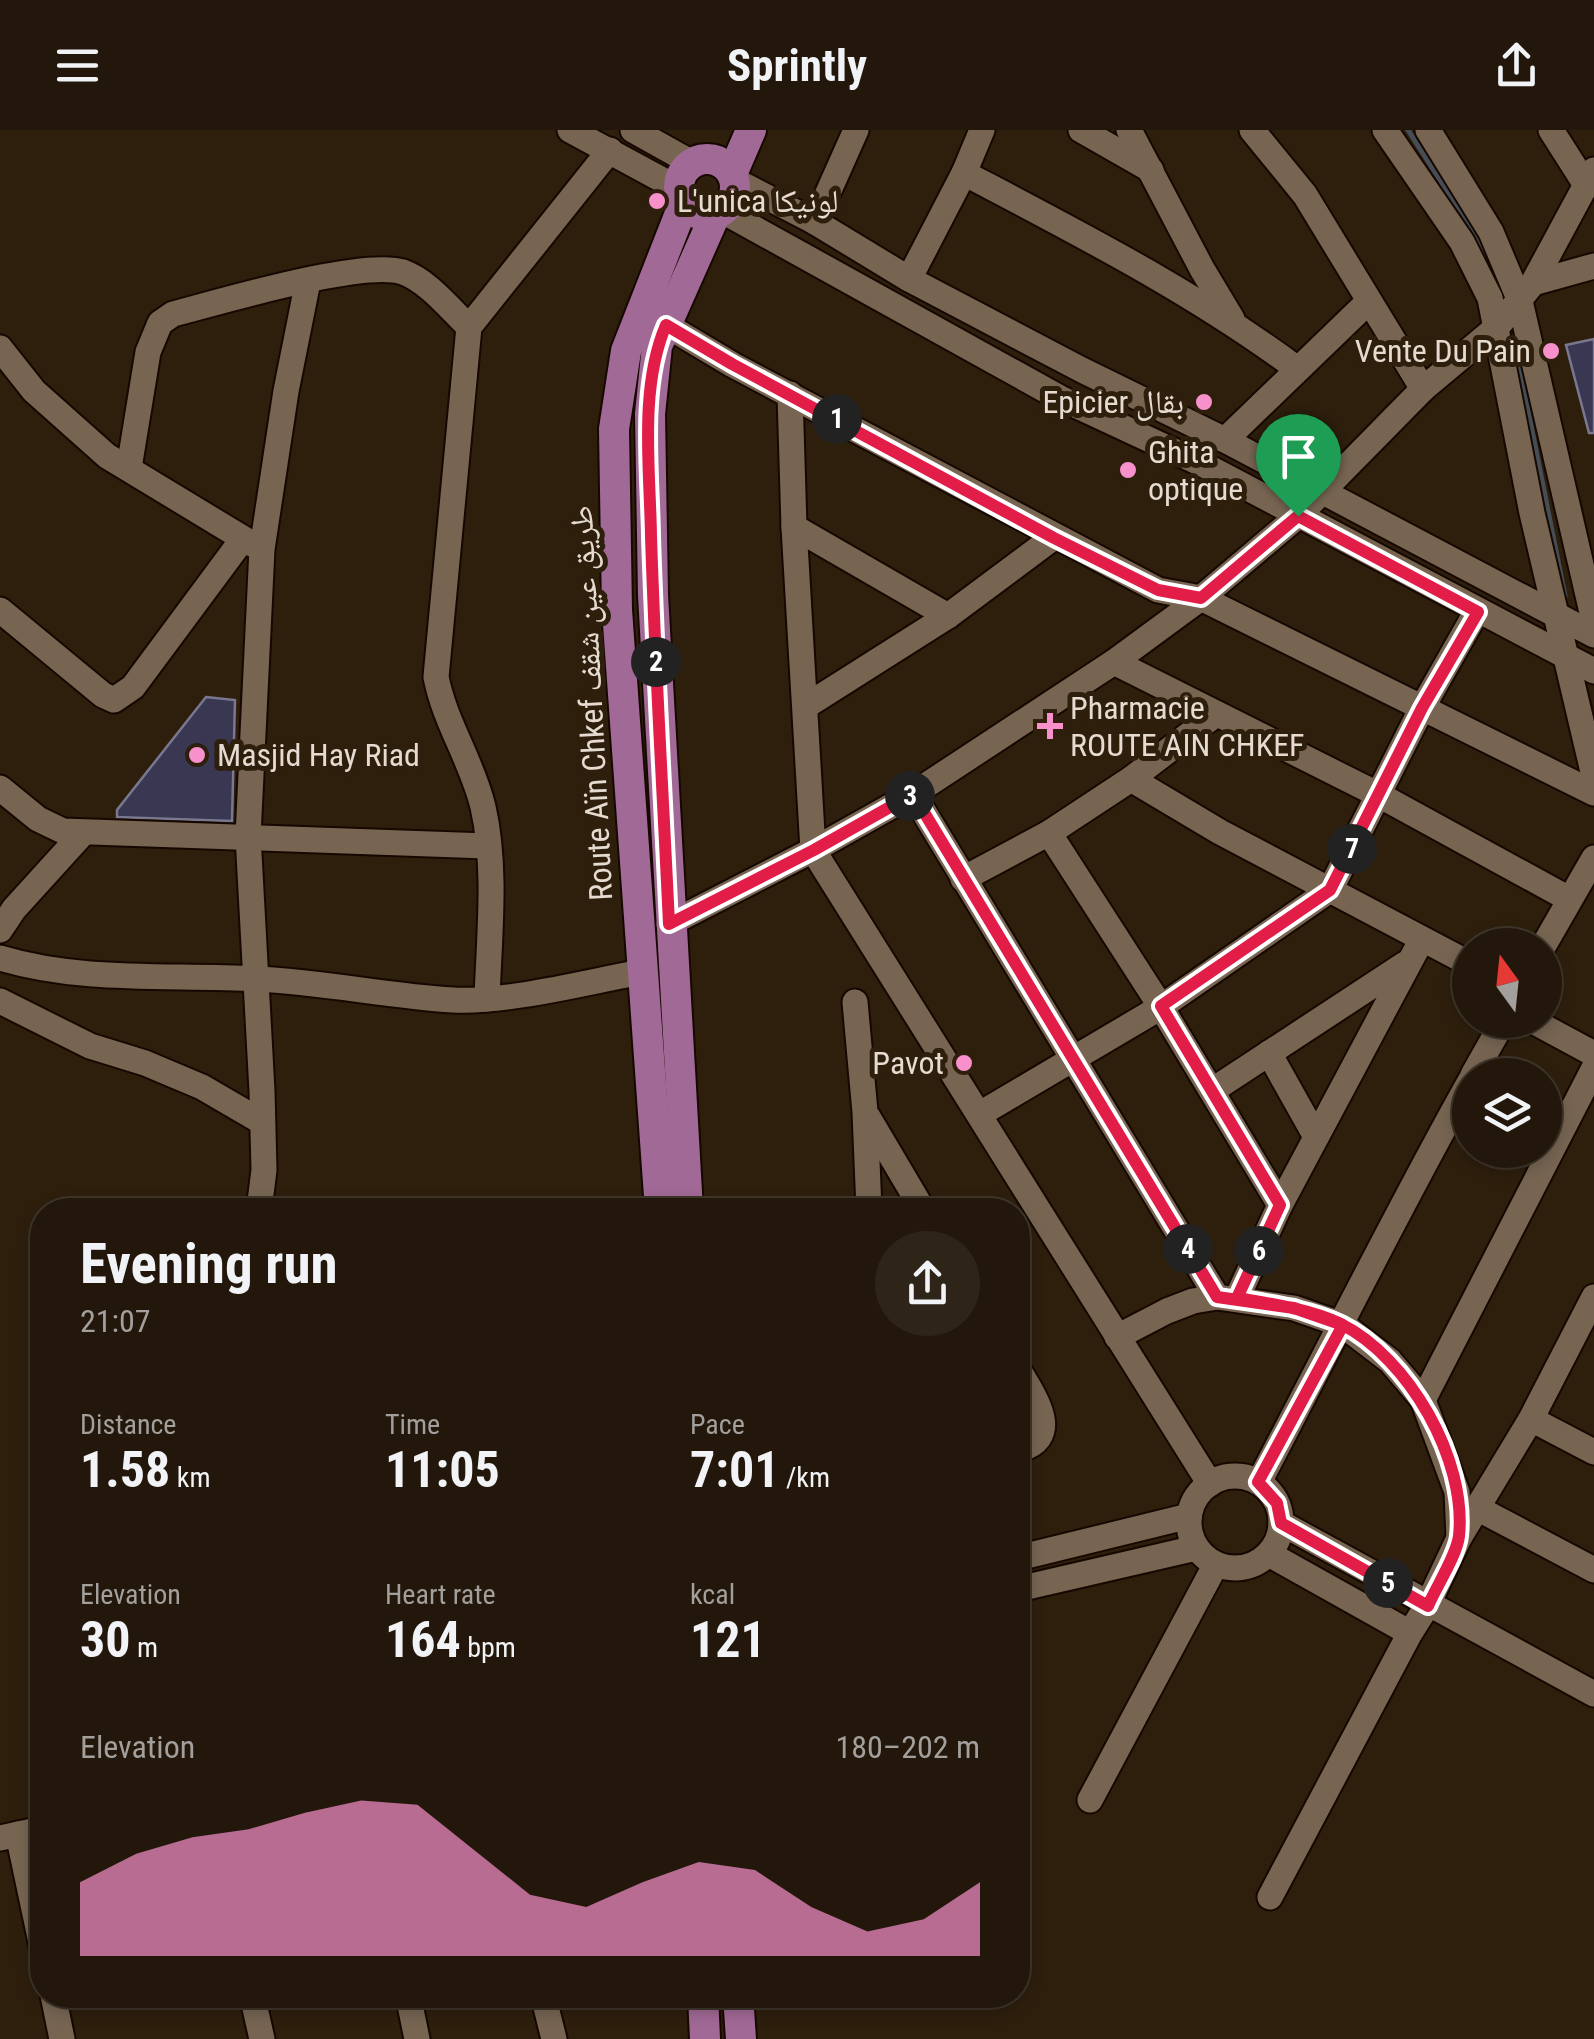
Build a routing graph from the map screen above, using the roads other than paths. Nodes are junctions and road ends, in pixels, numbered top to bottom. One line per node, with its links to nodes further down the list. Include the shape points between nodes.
1 (570, 130): 13 (street)
2 (633, 130): 17 (street)
3 (712, 130): 17 (main road, Route Aïn Chkef طريق عين شقف)
4 (751, 130): 16 (main road)
5 (856, 130): 20 (street)
6 (982, 130): 15 (street)
7 (1082, 130): 14 (street)
8 (1129, 130): 14 (street)
9 (1252, 130): 25 (street, via 1306,195)
10 (1384, 130): 29 (street, via 1462,242)
11 (1428, 130): 24 (street)
12 (1551, 130): 18 (street)
13 (610, 150): 17 (street); 28 (street)
14 (1152, 170): 26 (street)
15 (964, 172): 22 (street); 26 (street)
16 (733, 177): 17 (main road, via 715,160); 19 (main road, via 734,194); 20 (street)
17 (689, 178): 19 (main road, via 698,213); 78 (main road, Route Aïn Chkef طريق عين شقف, via 626,352 614,429 617,610)
18 (1590, 178): 24 (street)
19 (719, 212): 27 (main road, Route Aïn Chkef طريق عين شقف); 39 (street, via 1060,398)
20 (816, 222): 22 (street)
21 (1594, 266): 24 (street)
22 (909, 279): 34 (street)
23 (308, 281): 28 (street, via 382,269 404,272); 35 (street, via 172,314 160,323 148,352); 42 (street)
24 (1526, 292): 29 (street); 38 (street)
25 (1368, 302): 31 (street); 32 (street)
26 (1234, 322): 31 (street)
27 (666, 325): 33 (street); 71 (main road, Route Aïn Chkef طريق عين شقف, via 657,346 650,454)
28 (469, 327): 65 (street, via 436,677 476,782)
29 (1498, 327): 32 (street); 46 (street)
30 (0, 348): 35 (street, via 70,426)
31 (1296, 368): 34 (street)
32 (1424, 389): 36 (street)
33 (790, 394): 40 (street); 41 (street)
34 (1225, 440): 36 (street)
35 (129, 468): 42 (street)
36 (1322, 491): 39 (street); 46 (street)
37 (1594, 497): 38 (street)
38 (1568, 504): 48 (street)
39 (1298, 516): 43 (street); 45 (street)
40 (794, 527): 47 (street); 53 (street)
41 (1054, 538): 43 (street, via 1158,590); 47 (street)
42 (252, 545): 44 (street, via 133,687 114,700); 64 (street)
43 (1201, 598): 51 (street); 54 (street)
44 (0, 610)
45 (1478, 612): 50 (street); 54 (street)
46 (1558, 615): 49 (street); 50 (street)
47 (948, 616): 53 (street)
48 (1594, 621)
49 (1594, 634)
50 (1567, 656): 52 (street); 56 (street)
51 (1114, 662): 55 (street); 60 (street)
52 (1594, 672)
53 (806, 706): 66 (street)
54 (1422, 708): 59 (street); 61 (street)
55 (1216, 714): 57 (street); 61 (street)
56 (1594, 776)
57 (1130, 779): 63 (street); 69 (street)
58 (0, 788): 62 (street, via 51,828)
59 (1594, 793)
60 (913, 794): 66 (street); 68 (street)
61 (1379, 795): 69 (street); 70 (street)
62 (84, 833): 64 (street); 73 (street)
63 (1049, 833): 68 (street); 83 (street)
64 (248, 836): 65 (street); 79 (street)
65 (487, 846): 80 (street)
66 (814, 850): 71 (street); 91 (street)
67 (1594, 858): 70 (street)
68 (963, 879): 87 (street)
69 (1330, 890): 74 (street); 83 (street)
70 (1568, 899): 72 (street)
71 (669, 924): 97 (main road, Route Aïn Chkef طريق عين شقف)
72 (1553, 928)
73 (0, 930)
74 (1422, 939): 75 (street); 77 (street)
75 (1452, 955)
76 (0, 958): 79 (street, via 98,974)
77 (1407, 963): 85 (street); 94 (street)
78 (641, 972): 80 (street); 96 (main road, Route Aïn Chkef طريق عين شقف)
79 (255, 978): 80 (street); 93 (street)
80 (487, 999)
81 (0, 1001): 93 (street, via 90,1046 202,1087)
82 (855, 1002): 90 (street)
83 (1161, 1006): 87 (street); 89 (street)
84 (1562, 1037): 86 (street)
85 (1269, 1053): 89 (street); 94 (street)
86 (1594, 1054)
87 (1072, 1058): 91 (street); 101 (street)
88 (1594, 1068): 106 (street)
89 (1212, 1090): 100 (street)
90 (865, 1112): 98 (street); 99 (street)
91 (980, 1114): 104 (street)
92 (1452, 1114): 103 (street)
93 (262, 1122): 95 (street)
94 (1316, 1138): 100 (street)
95 (260, 1198)
96 (659, 1198)
97 (687, 1198)
98 (869, 1198)
99 (916, 1198)
100 (1280, 1205): 101 (street)
101 (1227, 1297): 103 (street, via 1294,1308); 104 (street, via 1192,1301)
102 (1594, 1297): 107 (street)
103 (1343, 1325): 106 (street, via 1390,1361); 110 (street)
104 (1117, 1337): 111 (street)
105 (1030, 1390): 108 (street, via 1043,1426)
106 (1422, 1400): 115 (street, via 1457,1492)
107 (1531, 1419): 109 (street); 112 (street)
108 (1030, 1446)
109 (1594, 1452)
110 (1258, 1482): 111 (street, via 1231,1476); 114 (street, via 1277,1503)
111 (1210, 1484): 113 (street)
112 (1477, 1508): 115 (street); 119 (street)
113 (1189, 1516): 117 (street); 118 (street, via 1190,1532)
114 (1281, 1523): 116 (street); 121 (street)
115 (1459, 1538): 121 (street)
116 (1268, 1554): 118 (street, via 1234,1568); 122 (street)
117 (1030, 1555)
118 (1206, 1556): 120 (street); 124 (street)
119 (1594, 1570)
120 (1030, 1587)
121 (1428, 1606): 122 (street); 123 (street)
122 (1410, 1633): 127 (street)
123 (1594, 1694)
124 (1090, 1800)
125 (20, 1834): 126 (street)
126 (30, 1885)
127 (1270, 1898)
128 (56, 2008): 134 (street)
129 (255, 2008): 135 (street)
130 (411, 2008): 136 (street)
131 (546, 2008): 137 (street)
132 (704, 2008): 138 (main road)
133 (739, 2008): 139 (main road)
134 (62, 2039)
135 (262, 2039)
136 (417, 2039)
137 (554, 2039)
138 (705, 2039)
139 (741, 2039)

